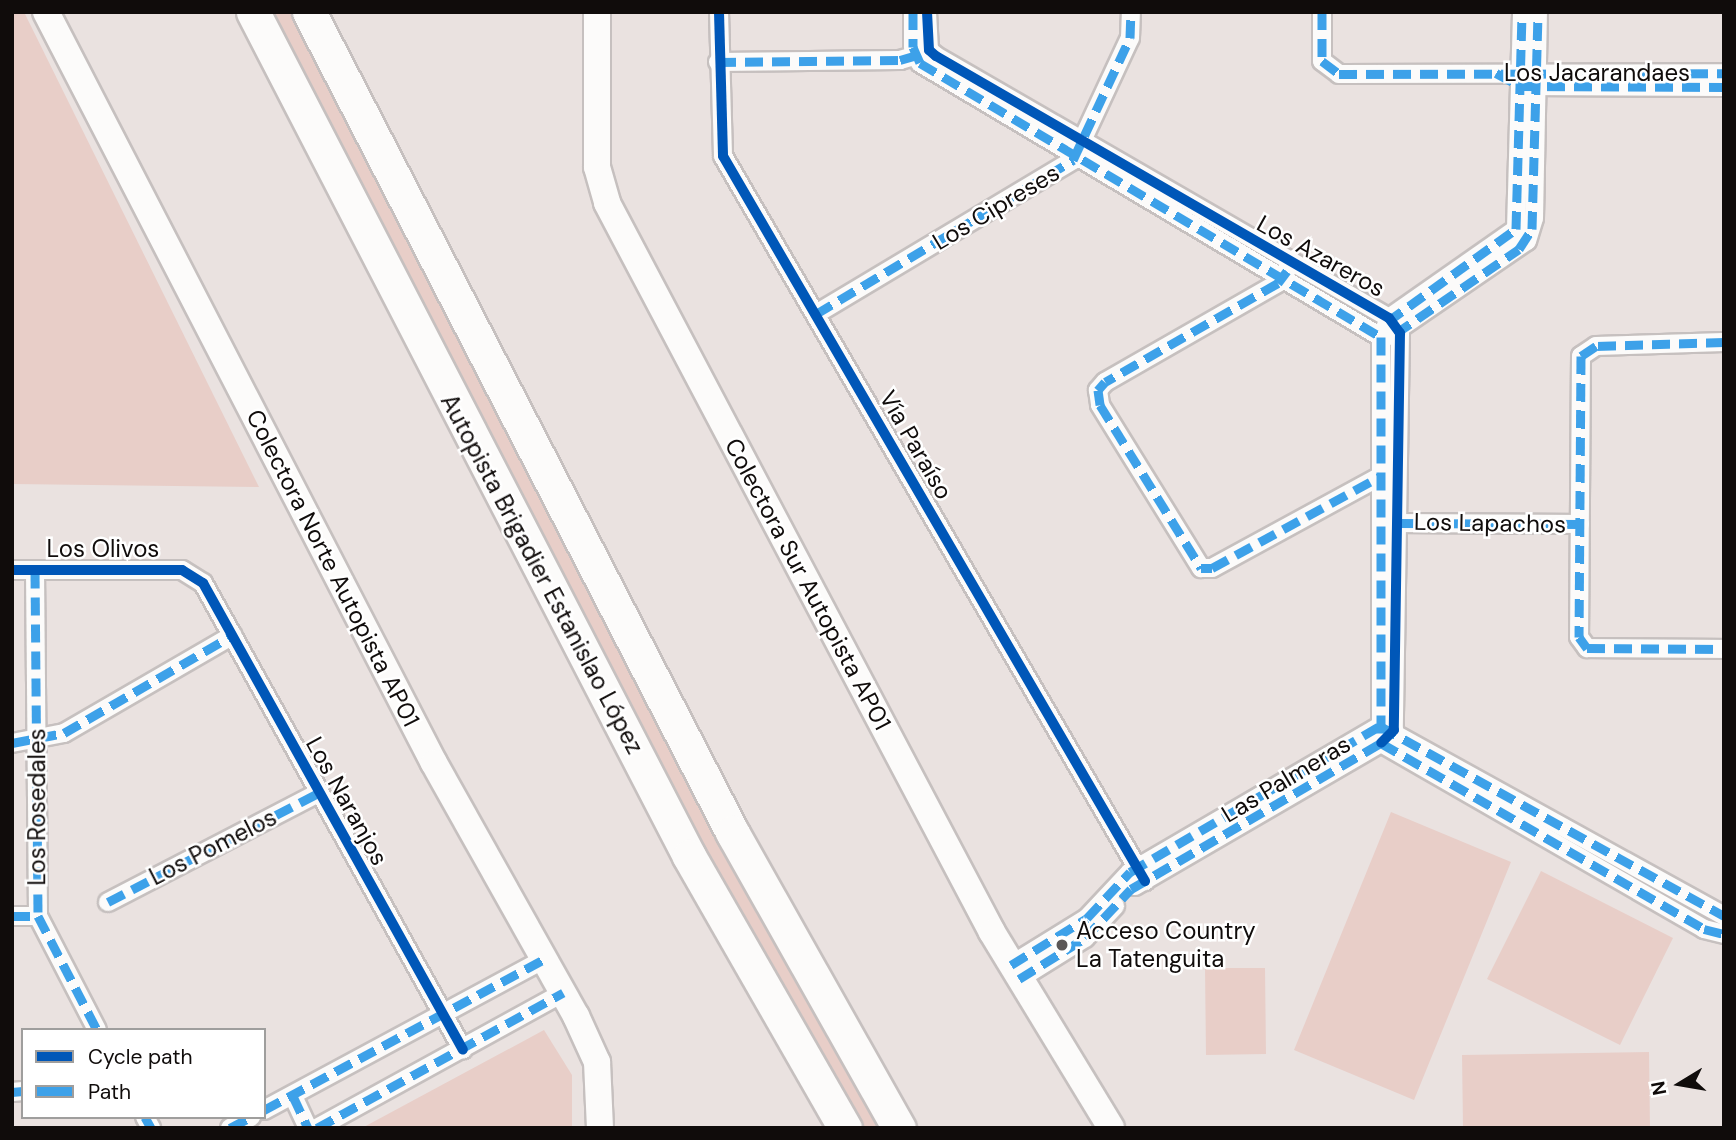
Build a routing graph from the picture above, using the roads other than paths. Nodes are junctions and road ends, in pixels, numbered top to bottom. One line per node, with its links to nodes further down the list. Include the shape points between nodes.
1 (46, 12): 43 (main road, Colectora Norte Autopista AP01, via 434,763)
2 (253, 12): 56 (highway, Autopista Brigadier Estanislao López, via 690,856)
3 (309, 12): 57 (highway, Autopista Brigadier Estanislao López, via 650,677)
4 (597, 12): 44 (main road, Colectora Sur Autopista AP01, via 597,167 607,203)
5 (719, 12): 13 (street, Vía Paraíso)
6 (913, 12): 12 (street)
7 (928, 12): 12 (street)
8 (1131, 12): 17 (street, Los Cipreses, via 1129,38)
9 (1322, 12): 15 (street, Los Jacarandaes, via 1322,61 1331,72 1493,71)
10 (1522, 12): 15 (street)
11 (1538, 12): 15 (street)
12 (922, 54): 13 (street); 17 (street, Los Azareros)
13 (719, 62): 19 (street, Vía Paraíso, via 723,156)
14 (1724, 73): 15 (street, Los Jacarandaes)
15 (1528, 80): 16 (street, Los Jacarandaes); 20 (street, via 1519,221 1513,236); 21 (street, via 1534,218 1527,241)
16 (1724, 87)
17 (1078, 153): 18 (street, Los Azareros); 19 (street, Los Cipreses)
18 (1287, 270): 20 (street, Los Azareros); 22 (street, Los Azareros); 24 (street, via 1105,382 1098,390 1100,405 1201,568 1212,568)
19 (816, 314): 37 (street, Vía Paraíso)
20 (1389, 318): 21 (street, Los Azareros); 22 (street)
21 (1400, 333): 22 (street); 26 (street)
22 (1381, 337): 24 (street, Los Azareros)
23 (1724, 342): 25 (street, Los Lapachos, via 1596,346 1581,356)
24 (1381, 476): 27 (street, Los Azareros)
25 (1580, 524): 26 (street, Los Lapachos); 32 (street, Los Lapachos, via 1581,645)
26 (1400, 532): 27 (street, Los Lapachos); 33 (street)
27 (1381, 540): 33 (street, Los Azareros)
28 (12, 570): 29 (street, Los Olivos)
29 (35, 570): 30 (street, Los Olivos); 35 (street, Los Rosedales)
30 (194, 574): 31 (street, Los Naranjos)
31 (233, 635): 35 (street); 36 (street, Los Naranjos)
32 (1724, 649)
33 (1385, 733): 37 (street, Las Palmeras); 41 (street); 42 (street, Las Palmeras, via 1704,929)
34 (12, 743): 35 (street)
35 (36, 743): 40 (street, Los Rosedales)
36 (318, 793): 38 (street, Los Pomelos); 46 (street, Los Naranjos)
37 (1141, 874): 44 (street, Las Palmeras, via 1085,938)
38 (108, 902)
39 (12, 916): 40 (street)
40 (38, 916): 47 (street, Los Rosedales)
41 (1724, 916)
42 (1724, 934)
43 (544, 959): 45 (main road, Colectora Norte Autopista AP01); 46 (street)
44 (1015, 972): 58 (main road, Colectora Sur Autopista AP01)
45 (564, 993): 48 (street); 55 (main road, Colectora Norte Autopista AP01, via 597,1062)
46 (442, 1015): 48 (street, Los Naranjos); 49 (street)
47 (96, 1028)
48 (463, 1050): 54 (street)
49 (293, 1096): 50 (street); 53 (street)
50 (266, 1109)
51 (247, 1119): 52 (street)
52 (230, 1128)
53 (308, 1128)
54 (317, 1128)
55 (600, 1128)
56 (845, 1128)
57 (899, 1128)
58 (1111, 1128)

